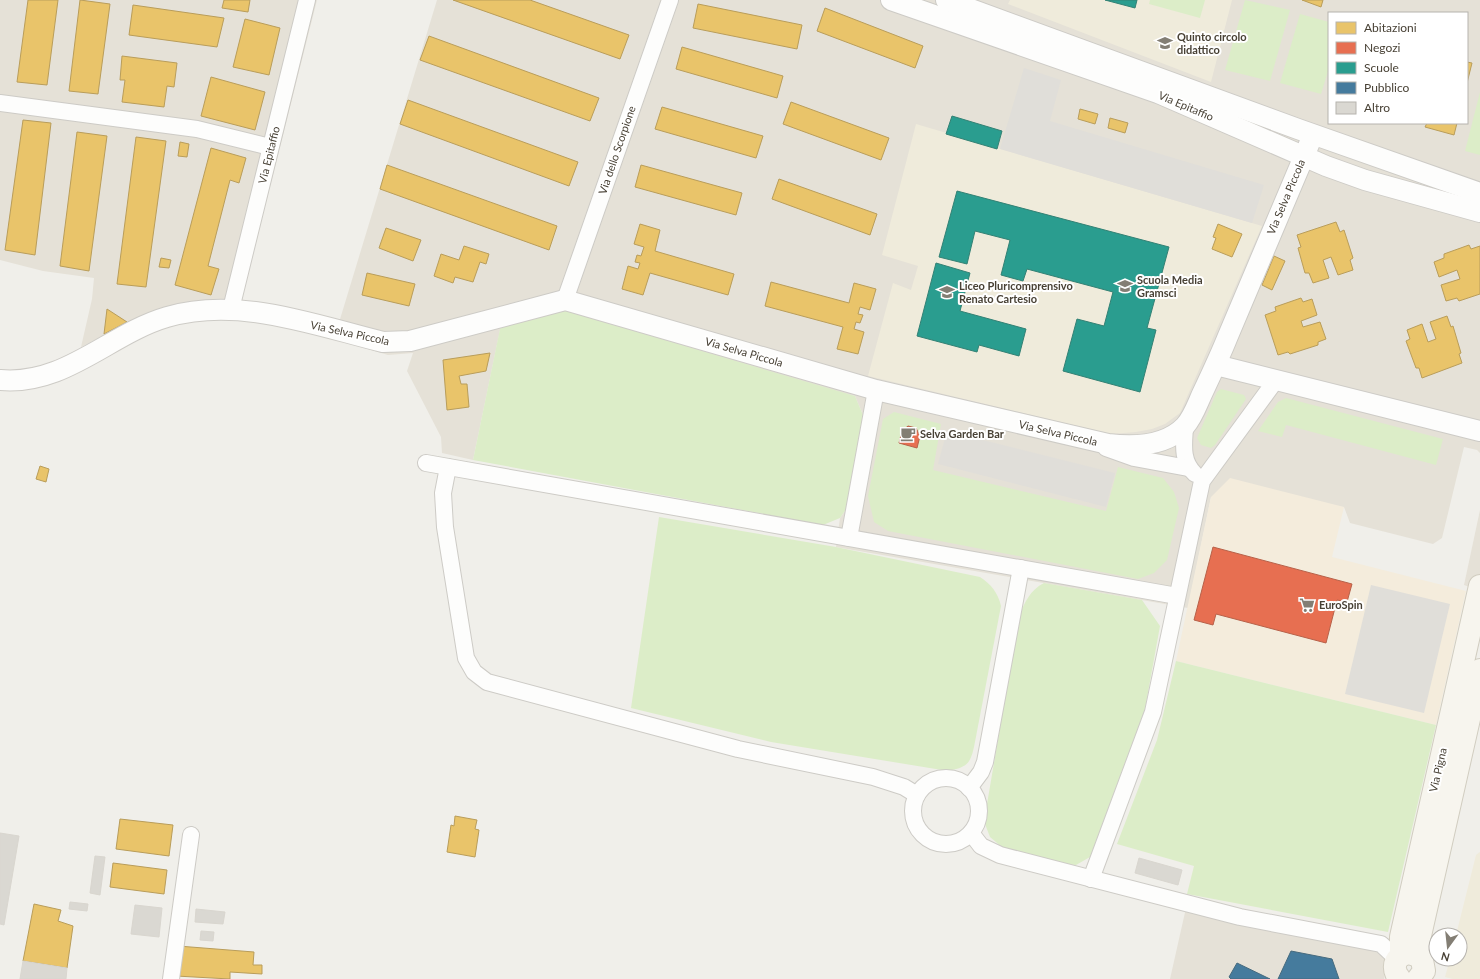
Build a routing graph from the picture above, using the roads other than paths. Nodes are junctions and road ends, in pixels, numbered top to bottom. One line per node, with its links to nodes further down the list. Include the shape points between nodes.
1 (307, 0): 8 (street, Via Epitaffio)
2 (670, 0): 12 (street, Via dello Scorpione)
3 (891, 0): 5 (street, Via Epitaffio)
4 (946, 0): 7 (street, Via Epitaffio)
5 (924, 5): 9 (street, Via Epitaffio, via 1158,93)
6 (0, 103): 8 (street, via 197,129)
7 (1313, 135): 9 (street, Via Selva Piccola); 10 (street, Via Epitaffio)
8 (270, 147): 13 (street, Via Epitaffio)
9 (1303, 157): 11 (street, Via Epitaffio, via 1365,180); 14 (street, Via Selva Piccola)
10 (1480, 193)
11 (1480, 212)
12 (565, 300): 13 (street, Via Selva Piccola, via 426,338 396,342 383,342 267,313); 17 (street, Via Selva Piccola)
13 (231, 309): 15 (street, Via Selva Piccola, via 196,311 167,317 61,369 35,379)
14 (1216, 365): 16 (street); 18 (street, Via Selva Piccola, via 1192,416)
15 (0, 380)
16 (1276, 380): 19 (street); 24 (street)
17 (876, 390): 20 (street, Via Selva Piccola); 25 (street)
18 (1184, 427): 20 (street, Via Selva Piccola, via 1163,440 1145,444 1116,445); 23 (street, via 1184,454)
19 (1480, 431)
20 (1082, 438): 23 (street, via 1134,458)
21 (426, 463): 22 (street)
22 (448, 467): 25 (street); 31 (street, via 444,493 445,528 466,658 474,672 487,682 738,749 873,777 904,787)
23 (1188, 468): 24 (street)
24 (1202, 481): 28 (street)
25 (849, 538): 26 (street)
26 (1021, 568): 28 (street); 30 (street, via 984,762 981,772)
27 (1480, 586): 35 (main road, Via Pigna, via 1401,936)
28 (1177, 596): 34 (street, via 1153,712)
29 (1480, 670): 35 (main road, via 1419,940)
30 (969, 788): 31 (street, via 960,781 944,778 931,782); 32 (street, via 977,800 979,811 977,823)
31 (917, 795): 32 (street, via 913,816 918,828 927,838 948,844 961,841)
32 (971, 833): 34 (street, via 981,846 1000,855)
33 (191, 836): 36 (street)
34 (1091, 879): 35 (street, via 1240,917 1381,944)
35 (1401, 967): 37 (main road, via 1424,965 1424,971)
36 (171, 979)
37 (1418, 979)

